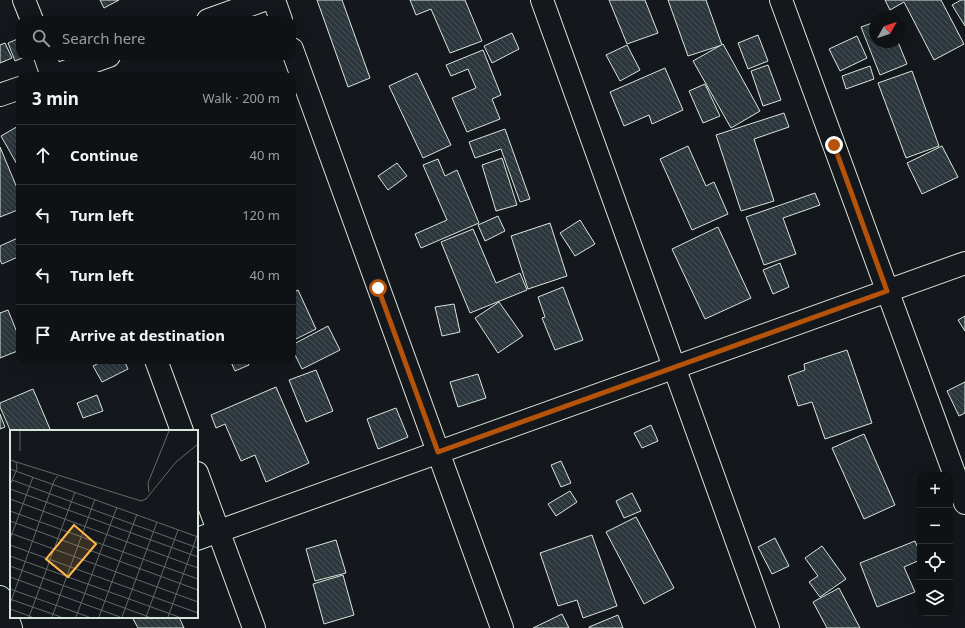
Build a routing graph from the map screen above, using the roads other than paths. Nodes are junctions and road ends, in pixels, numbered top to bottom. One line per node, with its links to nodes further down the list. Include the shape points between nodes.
1 (24, 0): 6 (street)
2 (264, 0): 7 (street)
3 (274, 0): 8 (street)
4 (542, 0): 19 (street)
5 (781, 0): 17 (street)
6 (30, 16)
7 (219, 16)
8 (280, 16)
9 (47, 60): 12 (street)
10 (98, 60): 13 (street)
11 (296, 60): 21 (street)
12 (51, 72)
13 (64, 72)
14 (16, 89): 15 (street)
15 (0, 95)
16 (965, 263): 17 (street)
17 (887, 291): 19 (street); 23 (street)
18 (157, 364): 20 (street)
19 (674, 368): 21 (street); 28 (street)
20 (182, 430)
21 (438, 452): 24 (street); 27 (street)
22 (198, 476): 24 (street)
23 (965, 503)
24 (218, 532): 25 (street); 26 (street)
25 (198, 539)
26 (254, 628)
27 (502, 628)
28 (768, 628)

